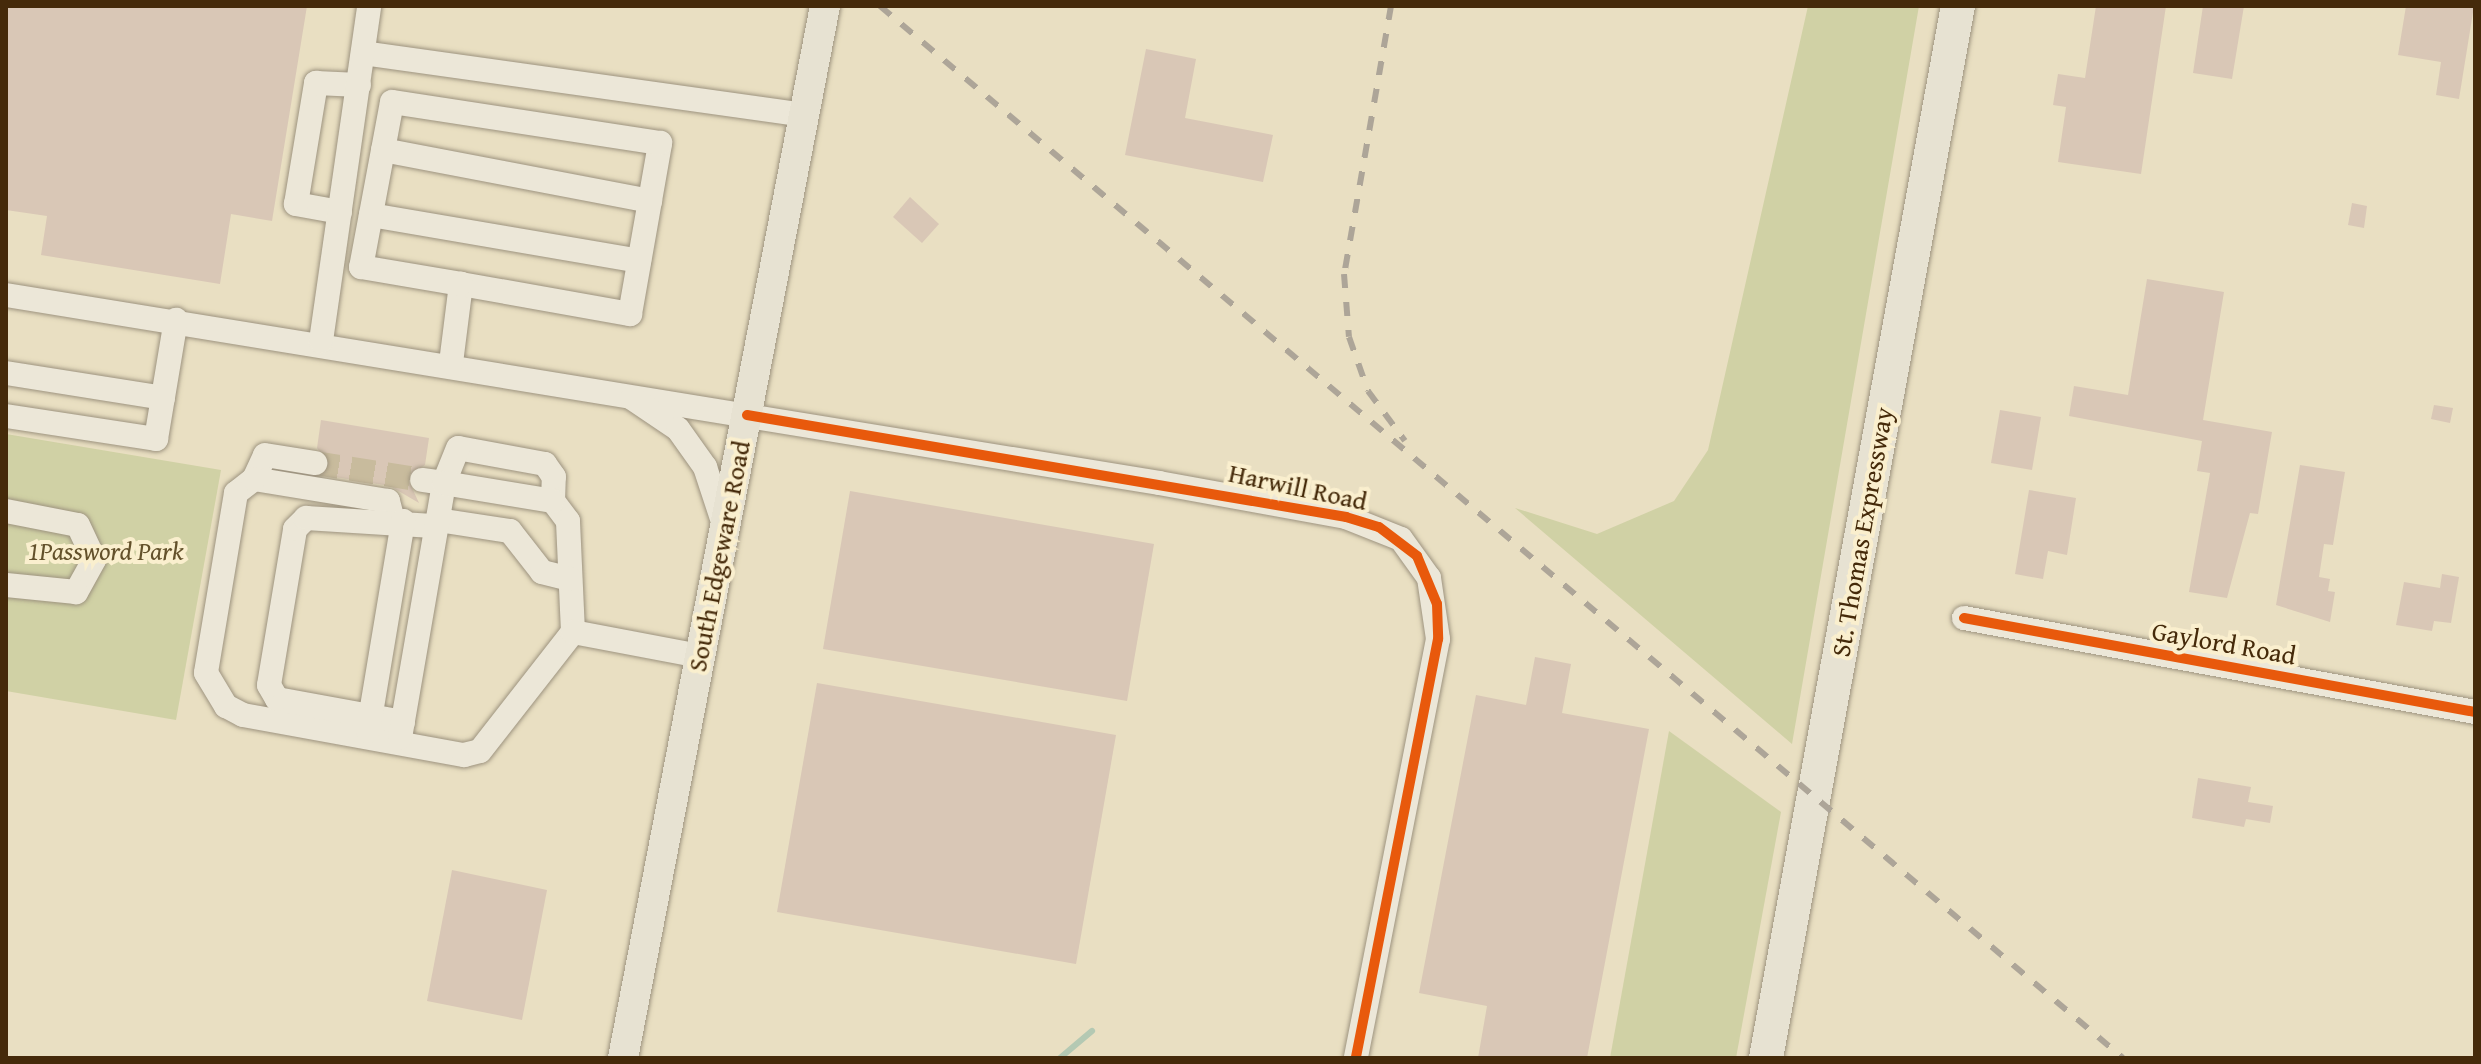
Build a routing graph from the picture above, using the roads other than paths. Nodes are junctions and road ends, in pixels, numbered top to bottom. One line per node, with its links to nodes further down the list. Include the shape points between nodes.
1 (369, 6): 4 (street)
2 (825, 6): 6 (main road, South Edgeware Road)
3 (1958, 6): 40 (highway, St. Thomas Expressway)
4 (363, 53): 5 (street); 6 (street)
5 (359, 85): 9 (street); 9 (street, via 316,83 296,204)
6 (805, 115): 20 (main road, South Edgeware Road)
7 (383, 150): 8 (street); 8 (street, via 392,102 660,143); 10 (street)
8 (650, 201): 11 (street)
9 (340, 212): 15 (street)
10 (371, 215): 11 (street); 12 (street, via 361,267)
11 (639, 261): 12 (street, via 630,314)
12 (461, 284): 16 (street)
13 (6, 295): 14 (street, Harwill Road)
14 (176, 320): 15 (street, Harwill Road); 19 (street)
15 (321, 341): 16 (street, Harwill Road)
16 (451, 363): 18 (street, Harwill Road)
17 (6, 373): 19 (street)
18 (623, 393): 20 (street, Harwill Road); 29 (street, via 678,429 705,467)
19 (163, 398): 21 (street, via 156,439)
20 (747, 415): 29 (main road, South Edgeware Road); 39 (street, Harwill Road, via 1346,517 1379,527 1417,556 1437,604 1438,639)
21 (6, 416)
22 (315, 463): 23 (street, via 265,455)
23 (254, 479): 27 (street, via 388,501); 36 (street, via 236,493 206,673 212,690 243,715)
24 (433, 482): 25 (street); 25 (street, via 458,448 545,464 554,477); 28 (street)
25 (553, 501): 30 (street, via 568,521)
26 (6, 511): 31 (street, via 78,525 94,560 76,592)
27 (398, 521): 28 (street); 36 (street); 36 (street, via 385,528 306,518 295,529 269,685 289,701)
28 (436, 523): 30 (street, via 510,531 542,572); 37 (street)
29 (725, 528): 34 (main road, South Edgeware Road)
30 (570, 579): 33 (street)
31 (6, 585)
32 (1964, 618): 35 (street, Gaylord Road)
33 (573, 632): 34 (street); 37 (street, via 480,751)
34 (700, 656): 38 (main road, South Edgeware Road)
35 (2475, 712)
36 (369, 727): 37 (street)
37 (401, 733)
38 (623, 1058)
39 (1356, 1058)
40 (1766, 1058)

